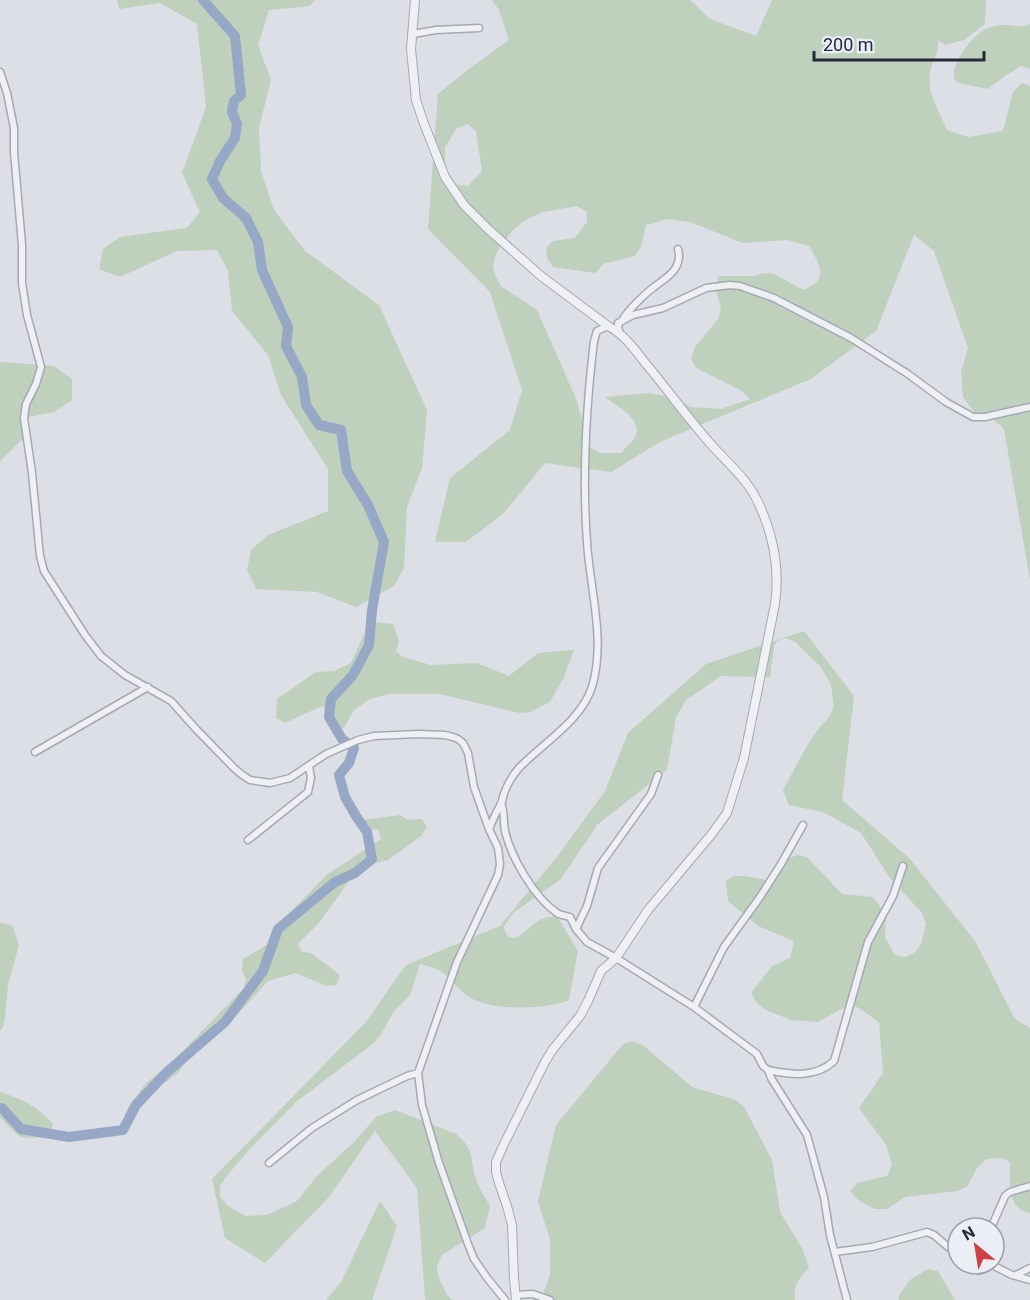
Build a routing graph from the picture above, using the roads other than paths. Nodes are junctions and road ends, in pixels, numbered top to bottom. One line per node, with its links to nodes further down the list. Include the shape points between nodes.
1 (415, 0): 3 (street)
2 (479, 28): 3 (street)
3 (413, 34): 7 (street, via 416,100 453,189 464,205 541,276)
4 (0, 72): 10 (street, via 14,128 22,283 41,367 24,418 40,556 44,571 101,656)
5 (678, 249): 6 (street, via 680,256 674,271)
6 (623, 319): 8 (street, via 618,323); 9 (street, via 663,308 706,288 740,286 774,298 851,338 973,417)
7 (608, 326): 8 (street); 14 (street, via 597,331 594,341 585,440 587,544 598,645 594,678 580,710 520,767)
8 (619, 331): 20 (street, via 752,491 775,551 778,588 744,758 727,813 648,910)
9 (1030, 407)
10 (148, 687): 11 (street); 12 (street, via 171,701 250,780 279,781)
11 (35, 752)
12 (309, 766): 16 (street, via 326,754 374,736 453,736 468,753 474,787); 17 (street, via 308,792)
13 (658, 775): 19 (street, via 651,794 598,868)
14 (501, 803): 16 (street); 19 (street, via 511,850 526,879 558,914 570,917)
15 (803, 825): 21 (street, via 760,897 724,946)
16 (489, 830): 23 (street, via 498,848 498,875 457,962)
17 (248, 840)
18 (903, 866): 22 (street, via 893,896 868,942 834,1061 825,1070 807,1073)
19 (576, 929): 20 (street, via 587,942)
20 (616, 958): 21 (street); 33 (street, via 601,970 580,1016 545,1062 496,1162 512,1225)
21 (694, 1007): 22 (street, via 757,1054)
22 (768, 1070): 28 (street, via 807,1135)
23 (418, 1073): 24 (street, via 357,1100 312,1128); 34 (street, via 422,1105 468,1244 474,1259)
24 (269, 1163)
25 (1030, 1186): 26 (street, via 1005,1196)
26 (996, 1216)
27 (946, 1245): 28 (street, via 927,1232)
28 (835, 1252): 36 (street)
29 (1030, 1268): 31 (street)
30 (1006, 1272): 31 (street)
31 (1012, 1275): 32 (street)
32 (1030, 1280)
33 (516, 1297): 35 (street, via 533,1294)
34 (505, 1300)
35 (550, 1300)
36 (847, 1300)

